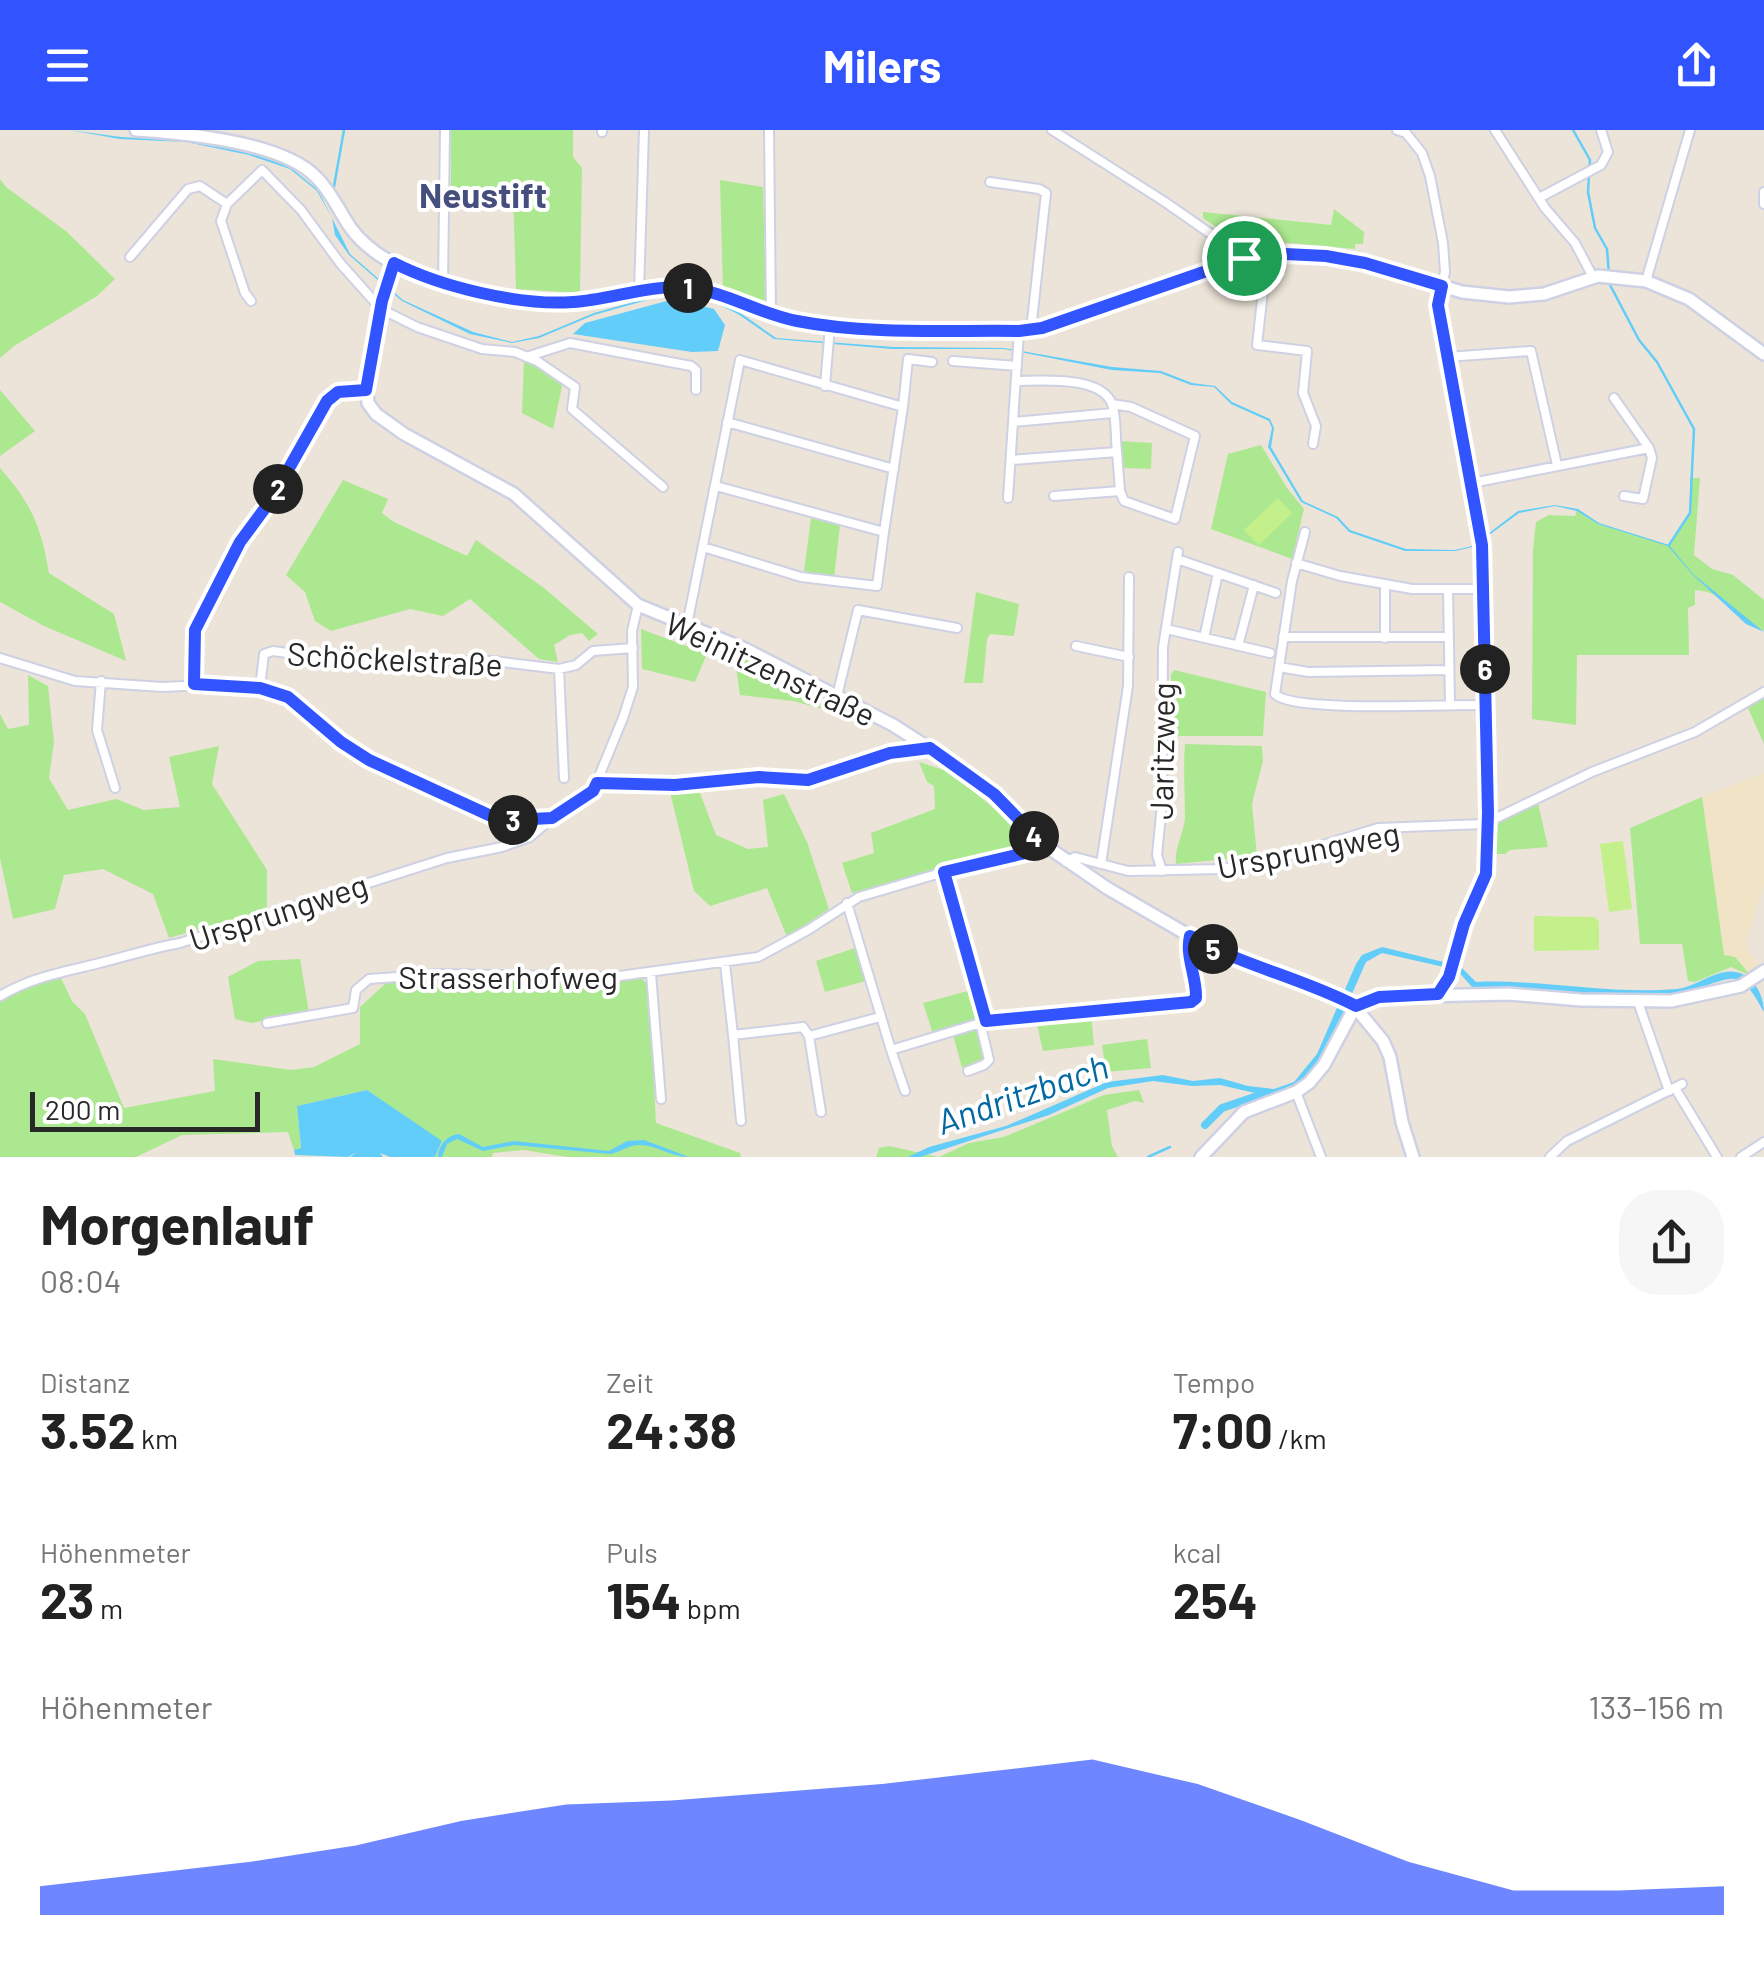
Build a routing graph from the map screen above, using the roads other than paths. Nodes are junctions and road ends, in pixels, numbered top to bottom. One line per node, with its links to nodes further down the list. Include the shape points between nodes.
1 (136, 130): 10 (main road)
2 (445, 130): 22 (street)
3 (644, 130): 24 (street)
4 (769, 130): 27 (street)
5 (1052, 130): 17 (street)
6 (1397, 130): 23 (street, via 1416,142 1430,176 1446,256)
7 (1495, 130): 13 (street)
8 (1602, 130): 13 (street, via 1606,160)
9 (1690, 130): 21 (street)
10 (234, 136): 18 (main road, via 309,171 361,240)
11 (990, 182): 29 (street, via 1046,194)
12 (1764, 192): 15 (street)
13 (1539, 198): 20 (street)
14 (227, 204): 16 (street, via 200,186 188,189); 25 (street, via 221,221); 26 (street, via 262,170)
15 (1764, 204)
16 (130, 257)
17 (1244, 258): 23 (main road, via 1326,256); 29 (main road)
18 (394, 263): 22 (main road); 26 (main road)
19 (1265, 273): 45 (street, via 1257,345 1307,352 1303,393 1316,426)
20 (1603, 276): 21 (main road); 23 (main road, via 1509,297)
21 (1646, 282): 30 (main road, via 1689,299)
22 (443, 284): 24 (main road, via 571,302)
23 (1442, 286): 32 (street, via 1438,305)
24 (639, 292): 27 (main road, via 698,289)
25 (251, 301)
26 (381, 309): 31 (street, via 417,327); 38 (main road)
27 (771, 314): 28 (main road)
28 (829, 330): 29 (main road); 37 (street)
29 (1025, 330): 35 (street)
30 (1764, 354)
31 (526, 357): 39 (street, via 570,342 692,366); 53 (street, via 576,387 572,409)
32 (1446, 357): 49 (street, via 1531,351); 51 (street)
33 (953, 361): 35 (street)
34 (932, 362): 41 (street, via 908,359)
35 (1018, 362): 36 (street)
36 (1016, 382): 42 (street, via 1074,380 1106,396); 44 (street)
37 (825, 386): 41 (street); 43 (street, via 740,360)
38 (366, 390): 69 (main road, Weinitzenstraße, via 384,421 514,494); 87 (street, via 338,392 327,401 240,542 195,630)
39 (696, 390)
40 (1614, 398): 46 (street)
41 (903, 407): 50 (street)
42 (1113, 408): 44 (street); 47 (street); 54 (street, via 1131,407 1194,436 1176,519 1124,501)
43 (727, 422): 50 (street); 52 (street)
44 (1013, 422): 48 (street)
45 (1314, 444)
46 (1648, 448): 49 (street); 56 (street, via 1643,499)
47 (1117, 452): 48 (street); 54 (street)
48 (1011, 460): 57 (street)
49 (1556, 464): 51 (street)
50 (894, 469): 58 (street)
51 (1472, 483): 66 (street)
52 (716, 486): 58 (street); 60 (street)
53 (663, 487)
54 (1120, 491): 55 (street)
55 (1054, 496)
56 (1624, 496)
57 (1008, 498)
58 (884, 532): 60 (street, via 877,586 801,577)
59 (1305, 532): 61 (street)
60 (702, 546): 70 (street)
61 (1296, 563): 64 (street); 75 (street)
62 (1218, 572): 65 (street, Jaritzweg); 72 (street, Jaritzweg, via 1178,556); 74 (street)
63 (1128, 576): 82 (street)
64 (1384, 584): 67 (street); 76 (street)
65 (1254, 585): 68 (street, Jaritzweg); 78 (street)
66 (1484, 588): 67 (street); 92 (street)
67 (1448, 589): 73 (street)
68 (1276, 593)
69 (638, 605): 70 (main road, Weinitzenstraße); 79 (street)
70 (687, 625): 90 (main road, Weinitzenstraße)
71 (957, 628): 90 (street, via 858,610)
72 (1166, 630): 74 (street, Jaritzweg); 102 (street, Jaritzweg, via 1156,856)
73 (1448, 637): 76 (street); 85 (street)
74 (1204, 638): 78 (street, Jaritzweg)
75 (1282, 638): 76 (street); 83 (street)
76 (1386, 638)
77 (1076, 646): 82 (street)
78 (1238, 646): 80 (street, Jaritzweg)
79 (633, 648): 84 (street, via 592,651); 95 (street, via 633,687)
80 (1270, 653)
81 (0, 658): 86 (street, Schöckelstraße, via 60,678)
82 (1128, 658): 101 (street)
83 (1279, 667): 85 (street); 91 (street, via 1275,694 1282,701)
84 (559, 669): 88 (street, Schöckelstraße, via 494,661 346,661 273,651 264,654); 94 (street)
85 (1449, 670): 91 (street)
86 (101, 681): 87 (street, Schöckelstraße); 96 (street, via 97,730)
87 (194, 684): 88 (street, Schöckelstraße)
88 (260, 688): 97 (street, Schöckelstraße, via 288,697 369,760 473,808 512,820)
89 (1764, 692): 98 (street, Ursprungweg, via 1695,732)
90 (837, 696): 93 (main road, Weinitzenstraße)
91 (1450, 704): 92 (street)
92 (1486, 705): 98 (street)
93 (930, 748): 95 (street, via 808,780); 99 (main road, Weinitzenstraße, via 994,794)
94 (564, 778)
95 (597, 783): 97 (street)
96 (115, 788)
97 (552, 818): 112 (street, Ursprungweg, via 530,837 502,847 446,858 180,943 44,976)
98 (1488, 822): 102 (street, Ursprungweg, via 1378,828 1271,861); 109 (street, via 1486,874)
99 (1043, 844): 100 (main road, Weinitzenstraße); 103 (street, Strasserhofweg)
100 (1066, 862): 101 (street, Ursprungweg, via 1075,856); 105 (main road, Weinitzenstraße)
101 (1101, 864): 102 (street, Ursprungweg)
102 (1164, 871)
103 (944, 872): 104 (street, Strasserhofweg); 116 (street)
104 (847, 903): 106 (street, Strasserhofweg, via 758,957); 115 (street)
105 (1190, 936): 114 (main road, Weinitzenstraße); 116 (street, via 1194,1001)
106 (726, 964): 108 (street, Strasserhofweg); 118 (street)
107 (1764, 971): 113 (main road, via 1747,983 1679,1000)
108 (651, 974): 117 (street, Strasserhofweg, via 369,978 356,990 353,1008); 125 (street, Strasserhofweg)
109 (1450, 974): 110 (street); 111 (street)
110 (1438, 994): 111 (main road); 114 (main road)
111 (1454, 994): 113 (main road)
112 (0, 996)
113 (1638, 1002): 122 (street)
114 (1348, 1003): 124 (main road, via 1324,1065); 131 (main road, via 1384,1042)
115 (880, 1018): 119 (street); 120 (street)
116 (983, 1021): 120 (street); 121 (street, via 989,1060)
117 (267, 1023)
118 (734, 1035): 119 (street, via 803,1028); 127 (street)
119 (809, 1036): 126 (street)
120 (891, 1050): 123 (street)
121 (968, 1071)
122 (1675, 1088): 132 (street); 133 (street)
123 (905, 1091)
124 (1296, 1092): 129 (main road, via 1244,1112); 130 (street)
125 (661, 1099)
126 (822, 1112)
127 (741, 1120)
128 (1764, 1142): 134 (street)
129 (1201, 1157)
130 (1322, 1157)
131 (1413, 1157)
132 (1550, 1157)
133 (1716, 1157)
134 (1741, 1157)

